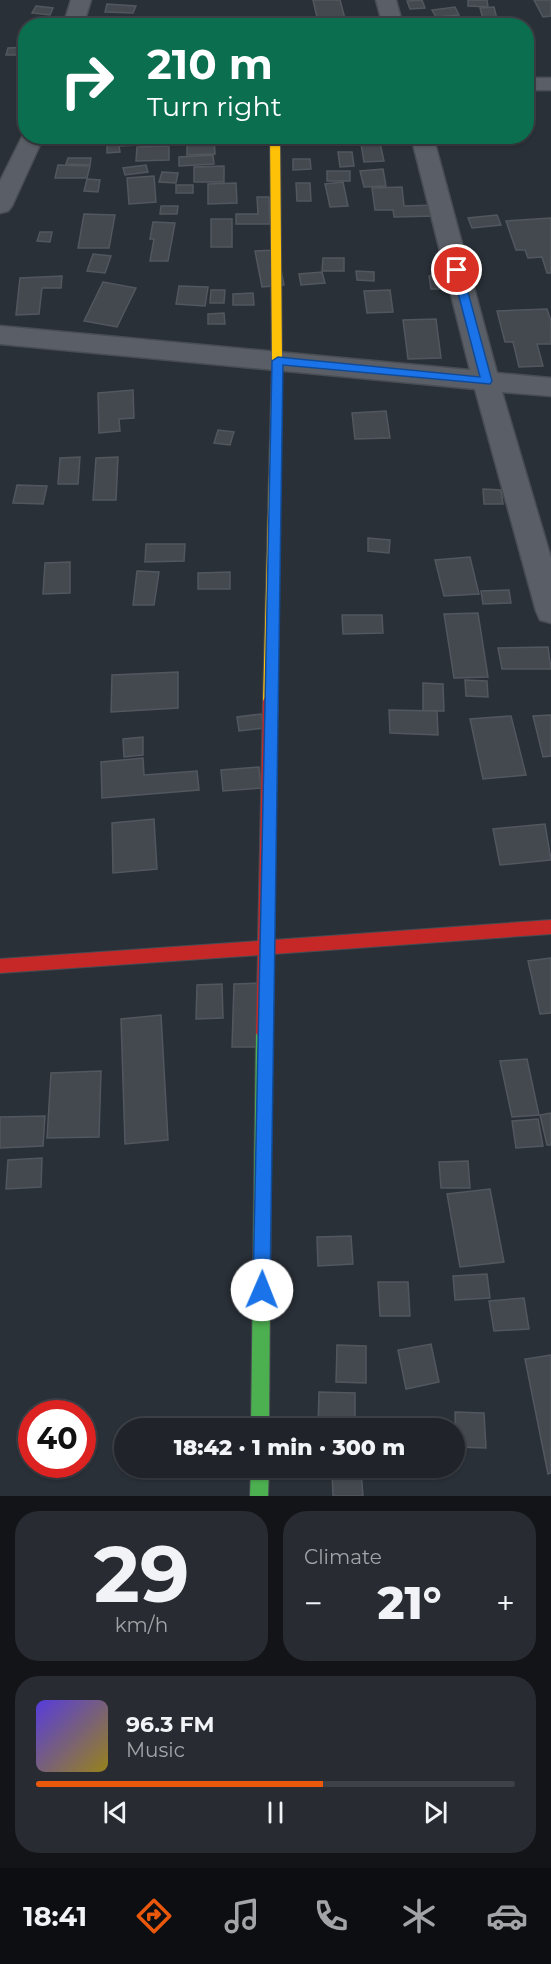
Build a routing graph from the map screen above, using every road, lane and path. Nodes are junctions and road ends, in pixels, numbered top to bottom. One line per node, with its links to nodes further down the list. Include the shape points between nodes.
1 (81, 0): 3 (street)
2 (386, 0): 4 (street)
3 (76, 18)
4 (391, 18)
5 (534, 84): 6 (street)
6 (551, 84)
7 (29, 144): 10 (street)
8 (274, 144): 12 (street)
9 (424, 144): 13 (street)
10 (0, 206)
11 (0, 335): 12 (street)
12 (278, 361): 13 (street); 17 (street)
13 (486, 381): 14 (street); 15 (street)
14 (551, 387)
15 (551, 611)
16 (551, 927): 17 (street)
17 (266, 947): 18 (street); 19 (street)
18 (0, 966)
19 (260, 1418)
20 (260, 1478): 21 (street)
21 (259, 1496)

